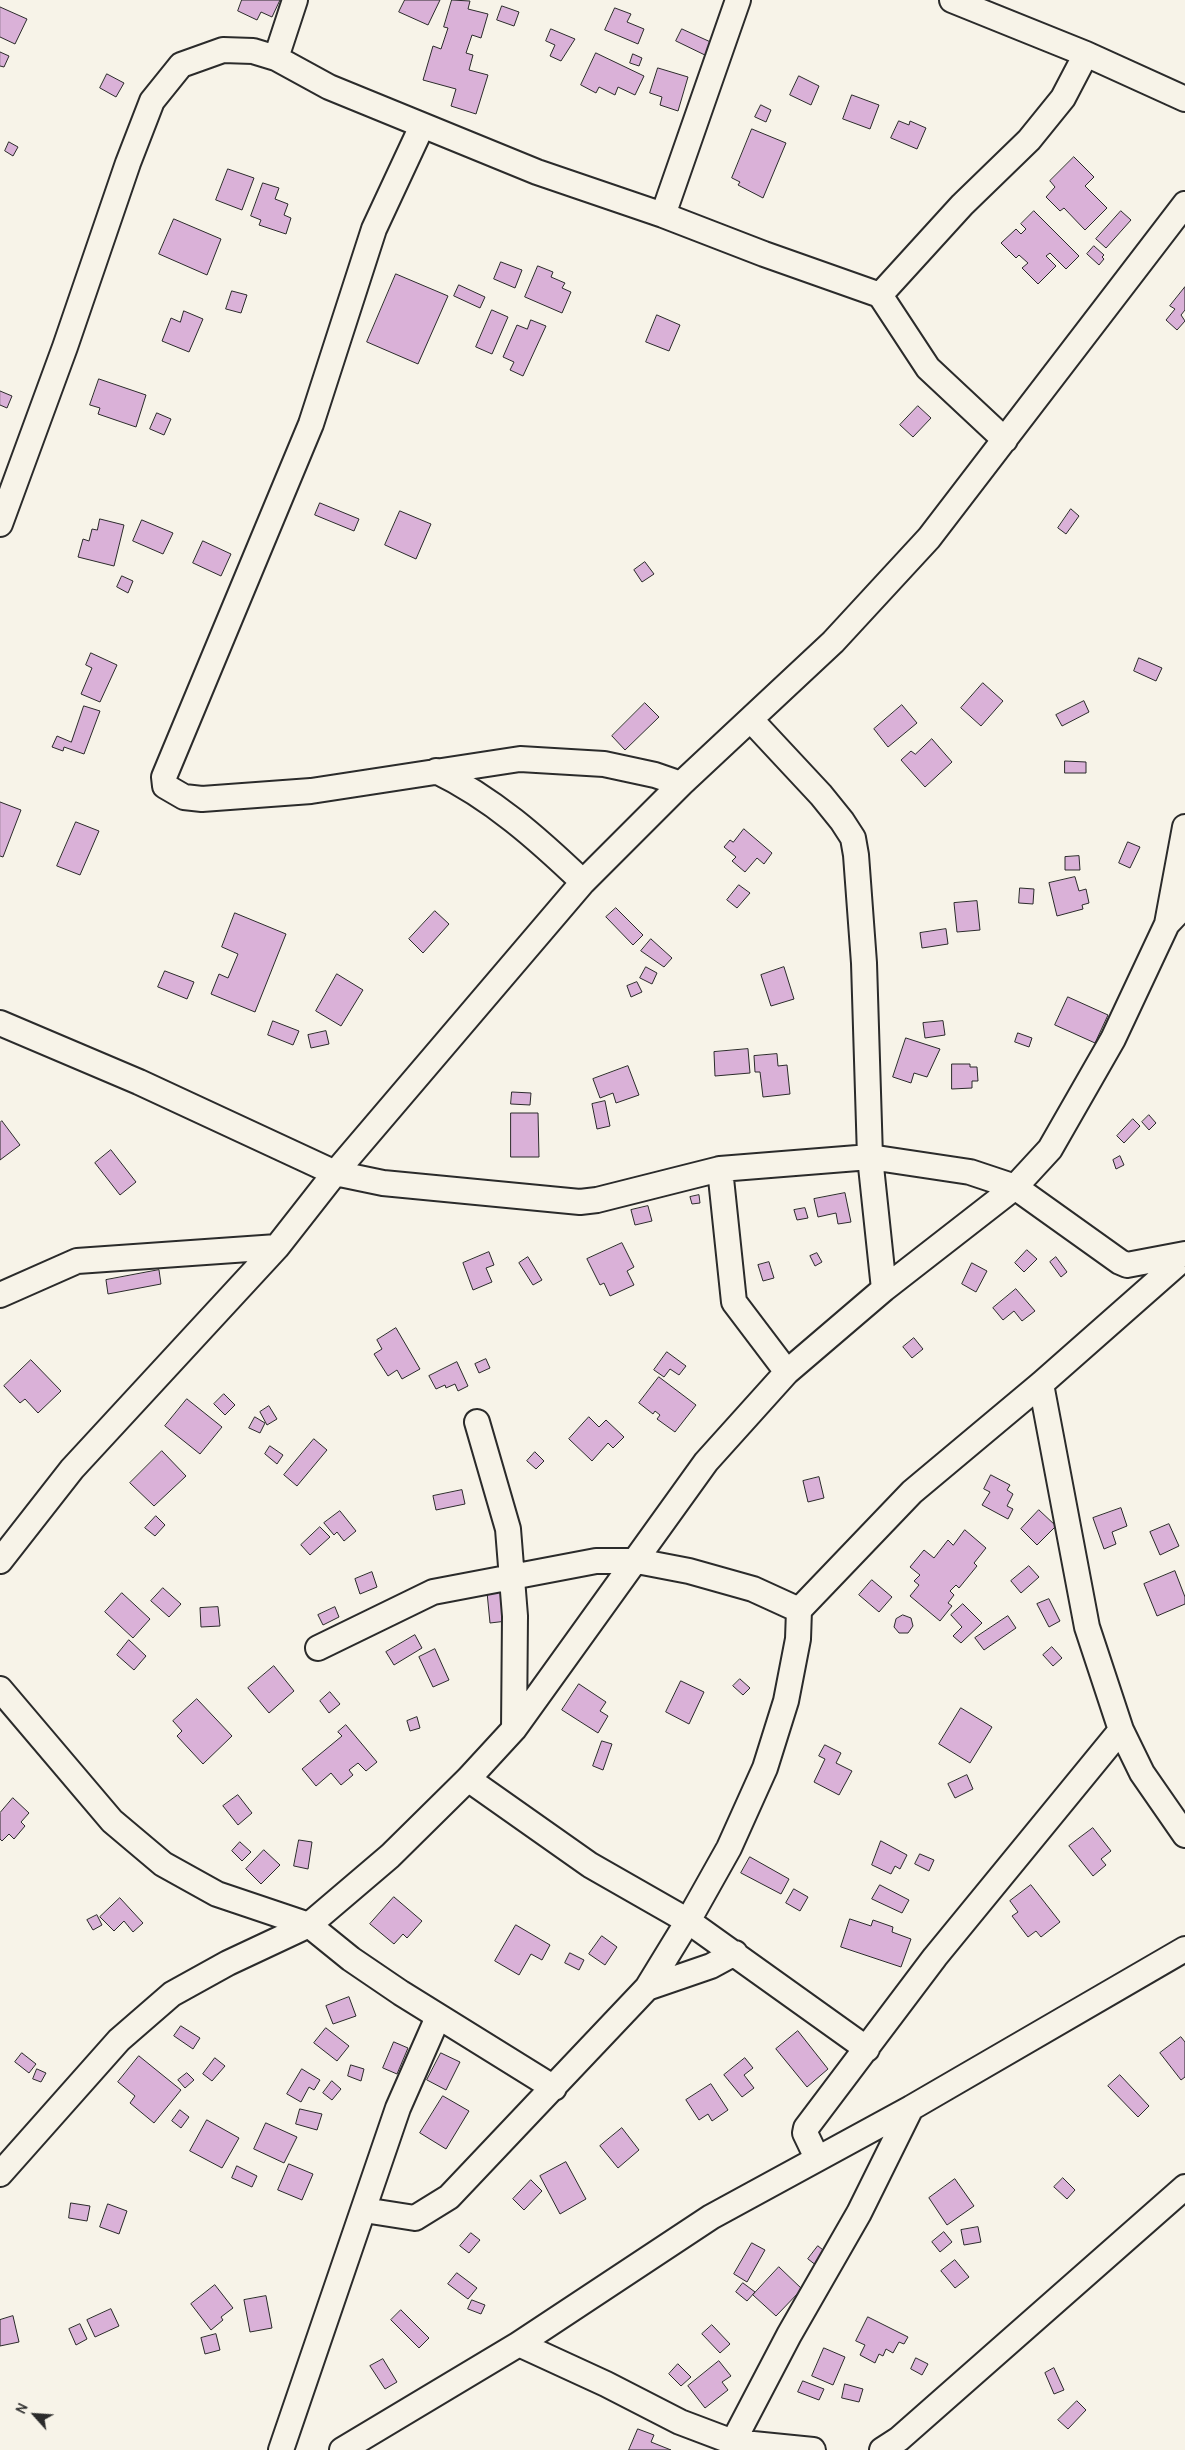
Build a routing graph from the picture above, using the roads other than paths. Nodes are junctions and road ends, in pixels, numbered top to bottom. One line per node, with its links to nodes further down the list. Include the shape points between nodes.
1 (295, 0): 5 (street)
2 (738, 0): 9 (street)
3 (952, 0): 4 (street)
4 (1086, 54): 6 (street); 10 (street, via 1063,98 1028,140 943,225)
5 (276, 58): 7 (street, via 329,87); 12 (street, via 253,51 223,50 196,58 181,65 152,101)
6 (1185, 99)
7 (422, 126): 9 (street, via 537,172); 14 (street, via 374,229 311,424 164,777 165,786 174,792 184,797 202,798 311,791)
8 (1185, 204): 11 (street)
9 (663, 215): 10 (street)
10 (880, 295): 11 (street, via 928,368)
11 (1005, 440): 13 (street, via 929,538 833,642)
12 (0, 524)
13 (752, 721): 15 (street); 21 (street, via 822,795 853,838 864,963)
14 (436, 770): 15 (street, via 520,759 604,764); 17 (street, via 468,786 517,822)
15 (681, 784): 17 (street)
16 (1185, 827): 19 (street)
17 (583, 882): 23 (street)
18 (1185, 905): 19 (street)
19 (1166, 924): 24 (street, via 1113,1039 1058,1138)
20 (0, 1022): 23 (street, via 139,1082)
21 (870, 1157): 22 (street); 24 (street, via 970,1172); 27 (street)
22 (720, 1169): 23 (street, via 580,1202 383,1183); 29 (street, via 734,1302)
23 (335, 1174): 25 (street)
24 (1015, 1187): 26 (street, via 1127,1265); 27 (street)
25 (277, 1248): 28 (street, via 77,1261); 32 (street, via 72,1469)
26 (1185, 1256): 30 (street)
27 (884, 1289): 29 (street)
28 (0, 1295)
29 (787, 1372): 33 (street, via 706,1462)
30 (1041, 1384): 35 (street, via 912,1492); 39 (street, via 1087,1626)
31 (477, 1422): 34 (street, via 508,1529)
32 (0, 1560)
33 (637, 1561): 34 (street, via 596,1561); 35 (street, via 753,1589); 38 (street)
34 (512, 1575): 36 (street, via 433,1592); 38 (street)
35 (799, 1610): 42 (street, via 798,1639 786,1701 765,1768 730,1848)
36 (318, 1648)
37 (0, 1689): 43 (street, via 112,1821 163,1864 217,1894)
38 (514, 1729): 40 (street)
39 (1121, 1730): 41 (street, via 1142,1773); 48 (street, via 942,1949)
40 (468, 1779): 42 (street, via 590,1865); 43 (street, via 390,1856)
41 (1185, 1835)
42 (688, 1921): 45 (street); 46 (street)
43 (310, 1925): 47 (street, via 351,1959); 52 (street, via 228,1963 172,1994 119,2040)
44 (1185, 1949): 50 (street)
45 (735, 1953): 46 (street, via 711,1966); 48 (street)
46 (648, 1988): 49 (street)
47 (438, 2017): 49 (street); 54 (street, via 398,2108)
48 (867, 2049): 51 (street, via 806,2128)
49 (554, 2088): 54 (street, via 449,2197 415,2218)
50 (911, 2108): 51 (street); 56 (street, via 867,2198)
51 (817, 2158): 55 (street, via 712,2217)
52 (0, 2174)
53 (1185, 2188): 60 (street, via 899,2439)
54 (364, 2210): 57 (street)
55 (519, 2344): 56 (street, via 680,2422); 58 (street)
56 (733, 2442): 59 (street)
57 (281, 2450)
58 (342, 2450)
59 (813, 2450)
60 (882, 2450)

